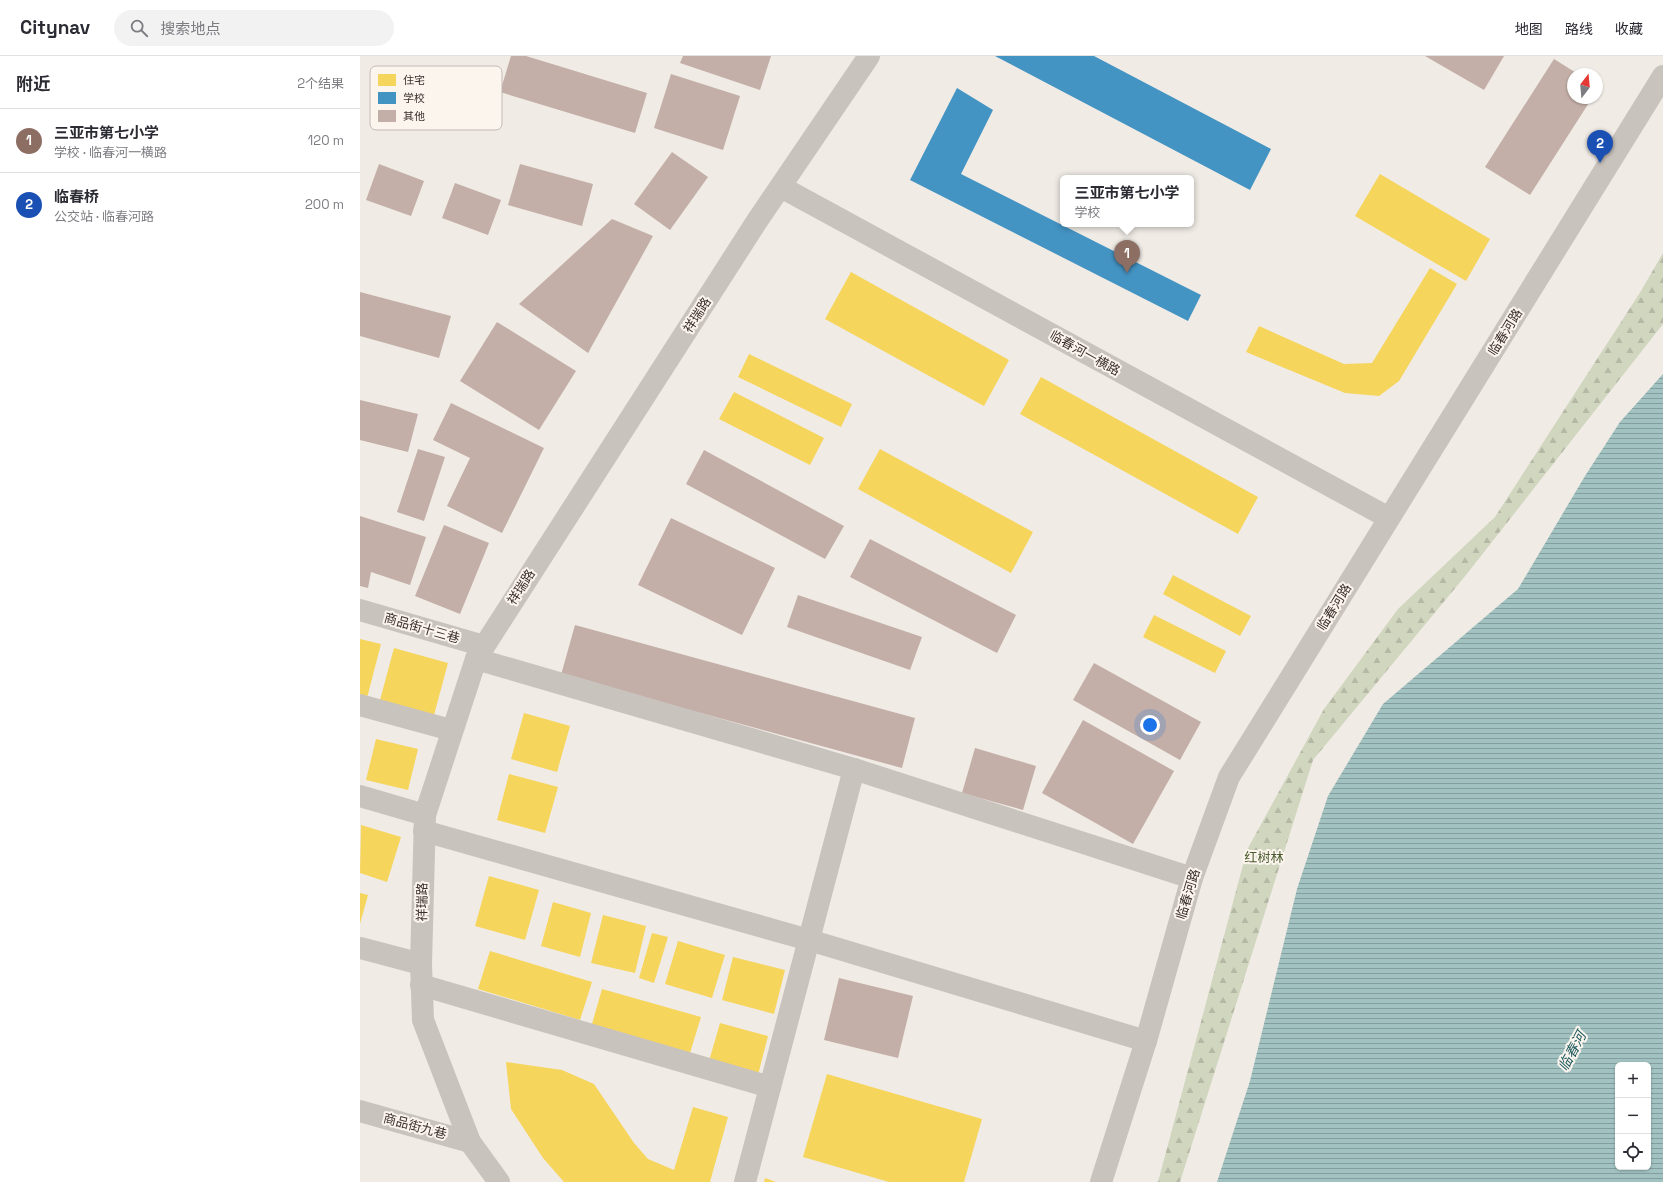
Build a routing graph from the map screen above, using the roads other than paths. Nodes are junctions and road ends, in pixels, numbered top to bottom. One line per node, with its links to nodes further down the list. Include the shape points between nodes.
1 (869, 56): 3 (street, 祥瑞路)
2 (1663, 76): 4 (street, 临春河路)
3 (781, 188): 4 (street, 临春河一横路); 6 (street, 祥瑞路, via 757,221)
4 (1389, 518): 12 (street, 临春河路, via 1229,776)
5 (360, 610): 6 (street, 商品街十三巷)
6 (480, 652): 8 (street, 祥瑞路); 9 (street, 商品街十三巷)
7 (360, 705): 8 (street)
8 (451, 730): 11 (street, 祥瑞路)
9 (854, 769): 12 (street, 商品街十三巷); 13 (street)
10 (360, 796): 11 (street)
11 (424, 823): 13 (street); 15 (street, 祥瑞路)
12 (1192, 878): 17 (street, 临春河路)
13 (809, 940): 17 (street); 18 (street)
14 (360, 948): 15 (street)
15 (421, 964): 16 (street, 祥瑞路)
16 (422, 985): 18 (street); 20 (street, 祥瑞路, via 422,1020)
17 (1146, 1041): 23 (street, 临春河路)
18 (770, 1087): 22 (street)
19 (360, 1111): 20 (street, 商品街九巷)
20 (470, 1142): 21 (street, 祥瑞路)
21 (499, 1182)
22 (745, 1182)
23 (1102, 1182)

